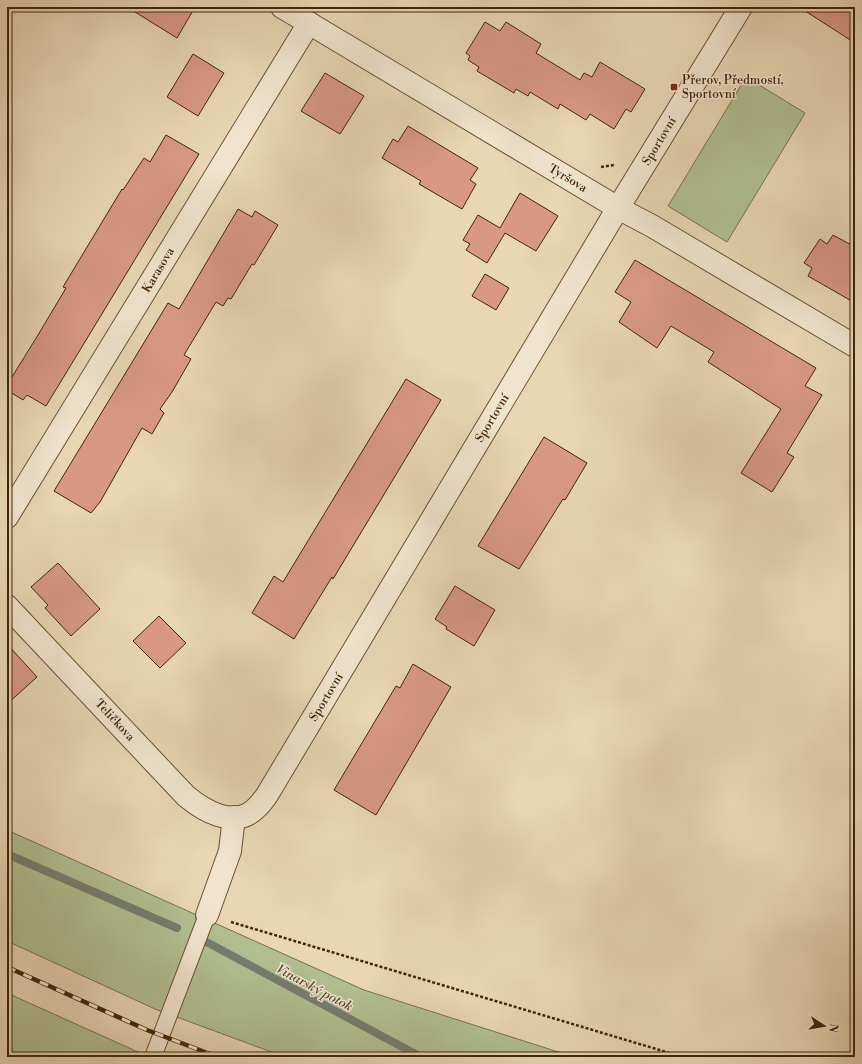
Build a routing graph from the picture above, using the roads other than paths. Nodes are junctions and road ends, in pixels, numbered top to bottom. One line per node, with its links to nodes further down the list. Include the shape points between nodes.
1 (282, 7): 3 (street, Tyršova)
2 (741, 7): 4 (street, Sportovní)
3 (309, 23): 4 (street, Tyršova); 6 (street, Karasova)
4 (618, 208): 5 (street, Tyršova); 8 (street, Sportovní, via 270,790 254,811)
5 (855, 346)
6 (7, 517)
7 (7, 606): 8 (street, Teličkova, via 186,796 211,813)
8 (234, 817): 9 (street, via 230,852)
9 (207, 915): 10 (lane)
10 (153, 1057)

